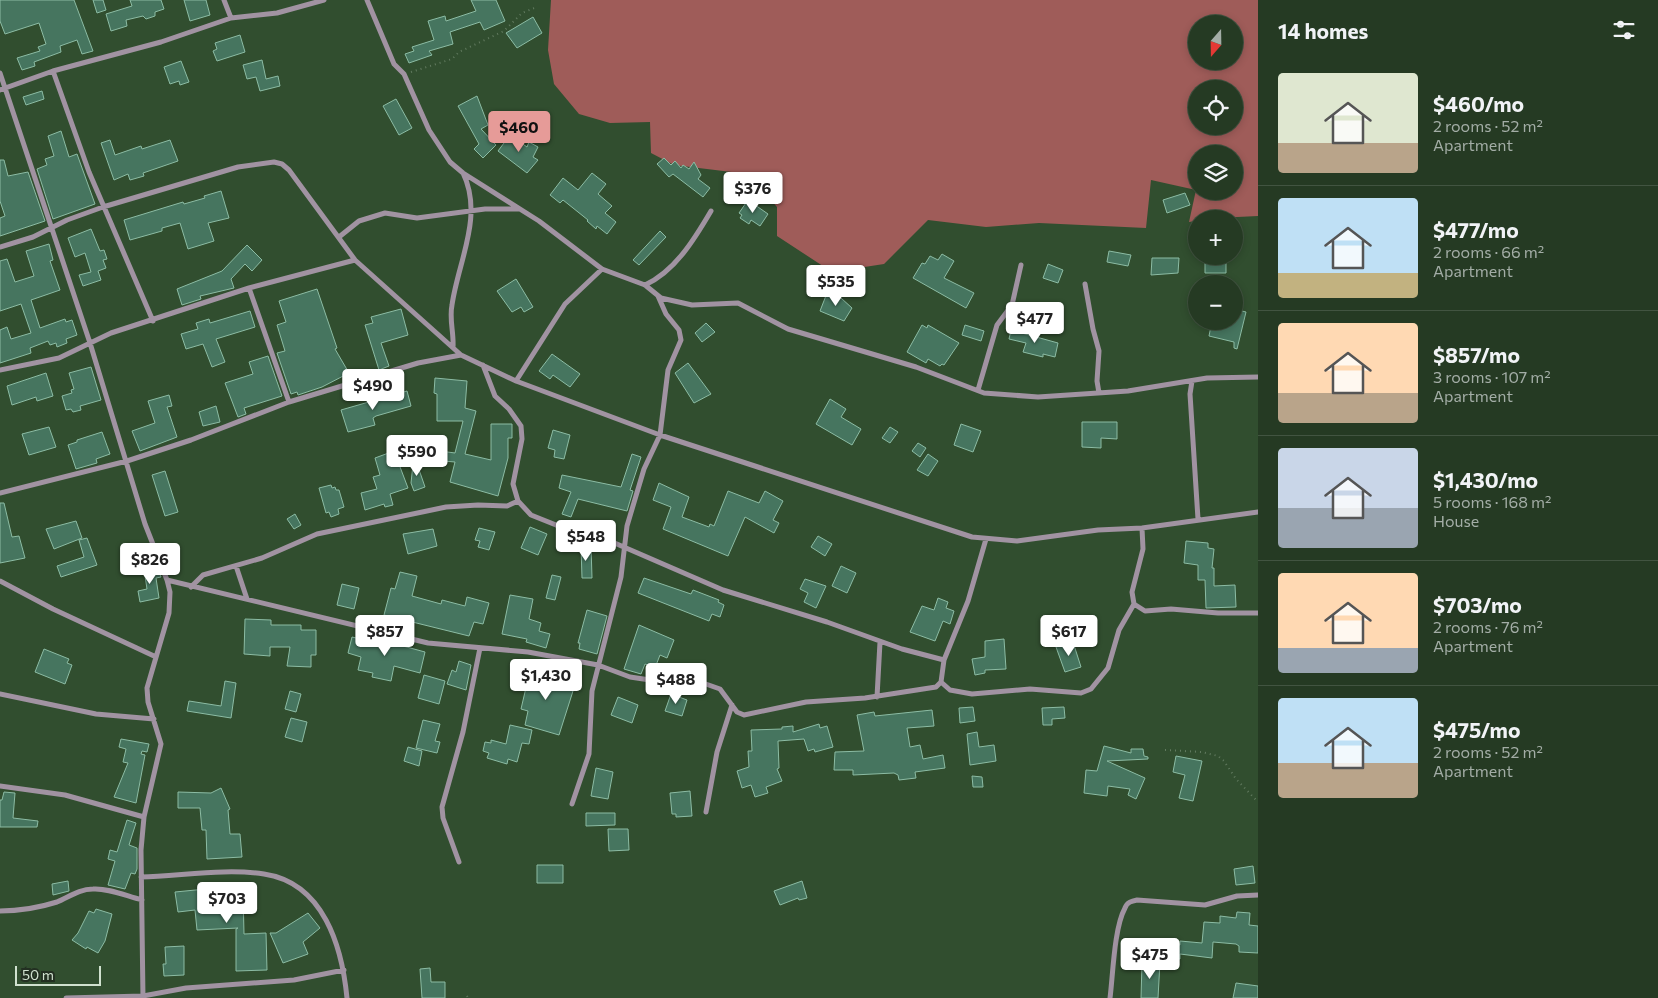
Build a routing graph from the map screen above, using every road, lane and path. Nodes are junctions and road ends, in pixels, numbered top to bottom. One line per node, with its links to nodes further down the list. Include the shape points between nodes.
1 (224, 0): 5 (street)
2 (324, 0): 5 (street, via 276,13)
3 (367, 0): 8 (street, via 394,64)
4 (537, 7): 8 (path, via 522,13 504,31 459,52 452,59)
5 (232, 18): 6 (street, via 161,42)
6 (54, 71): 9 (street); 12 (street)
7 (0, 73): 9 (street)
8 (404, 74): 11 (street, via 439,147)
9 (6, 87): 10 (street); 16 (street)
10 (0, 90)
11 (463, 173): 13 (street); 14 (street, via 469,185)
12 (103, 207): 16 (street, via 67,220); 17 (street, via 238,167 274,162 289,170); 26 (street)
13 (518, 209): 14 (street); 21 (street)
14 (470, 211): 17 (street, via 417,218 374,215 359,221); 28 (street, via 466,251 451,307)
15 (711, 211): 23 (street, via 667,272)
16 (52, 230): 18 (street); 27 (street)
17 (339, 237): 19 (street)
18 (0, 248)
19 (355, 260): 24 (street); 28 (street)
20 (1020, 264): 35 (street, via 1015,297 997,325)
21 (602, 268): 23 (street); 33 (street, via 565,304)
22 (1086, 284): 36 (street, via 1099,351)
23 (645, 285): 25 (street)
24 (249, 288): 26 (street); 37 (street)
25 (658, 296): 35 (street, via 692,305 738,303 788,329 916,367); 38 (street, via 666,314 679,330 681,340 668,370)
26 (153, 321): 27 (street)
27 (90, 343): 31 (street, via 59,358); 39 (street)
28 (452, 347): 29 (street)
29 (462, 355): 30 (street); 37 (street, via 418,363)
30 (483, 365): 33 (street); 41 (street, via 494,396 510,409 522,430 513,484)
31 (0, 370)
32 (1258, 377): 34 (street)
33 (516, 381): 38 (street)
34 (1192, 381): 36 (street); 43 (street, via 1190,394)
35 (978, 390): 36 (street, via 1002,396 1038,397)
36 (1099, 393)
37 (289, 402): 39 (street)
38 (660, 435): 45 (street); 46 (street, via 633,501)
39 (127, 461): 40 (street); 48 (street, via 145,524)
40 (0, 493)
41 (518, 501): 46 (street, via 532,515 544,521 590,533); 47 (street, via 507,506 446,507 317,534)
42 (1258, 512): 43 (street)
43 (1198, 519): 44 (street)
44 (1142, 528): 45 (street, via 1098,530 1017,541); 52 (street, via 1143,549 1132,592)
45 (986, 539): 57 (street, via 968,601)
46 (624, 547): 54 (street, via 723,590); 58 (street, via 621,577)
47 (236, 566): 50 (street, via 203,575); 51 (street)
48 (168, 580): 50 (street); 56 (street, via 170,603)
49 (0, 582): 56 (street)
50 (192, 587): 51 (street)
51 (247, 599): 55 (street, via 428,643)
52 (1134, 604): 53 (street, via 1146,611); 59 (street, via 1119,630 1108,668 1091,689 1071,693 1030,689 972,694 950,690)
53 (1258, 613)
54 (880, 642): 57 (street); 61 (street)
55 (480, 648): 58 (street, via 528,652); 70 (street, via 463,732 442,807)
56 (154, 656): 63 (street, via 147,695)
57 (944, 660): 59 (street)
58 (598, 665): 62 (street, via 650,680 694,681 714,686 727,696); 67 (street, via 592,691 589,754)
59 (941, 682): 61 (street, via 933,688)
60 (0, 696): 63 (street, via 96,714)
61 (877, 697): 62 (street, via 806,702 744,715)
62 (732, 705): 68 (street, via 716,752)
63 (154, 719): 69 (street, via 161,744)
64 (1165, 750): 66 (path, via 1218,756)
65 (0, 786): 69 (street, via 64,795)
66 (1258, 802)
67 (572, 804)
68 (706, 812)
69 (144, 817): 71 (street)
70 (459, 862)
71 (141, 877): 73 (street); 75 (street, via 244,872 266,874 288,882 300,889 322,912 334,934)
72 (1258, 895): 79 (street, via 1237,896 1205,905 1130,902 1124,908 1120,923)
73 (142, 900): 74 (street, via 110,891 81,890 42,906); 76 (street)
74 (0, 911)
75 (344, 970): 76 (street, via 294,980 186,988); 78 (street)
76 (143, 997): 77 (street)
77 (66, 998)
78 (347, 998)
79 (1110, 998)

